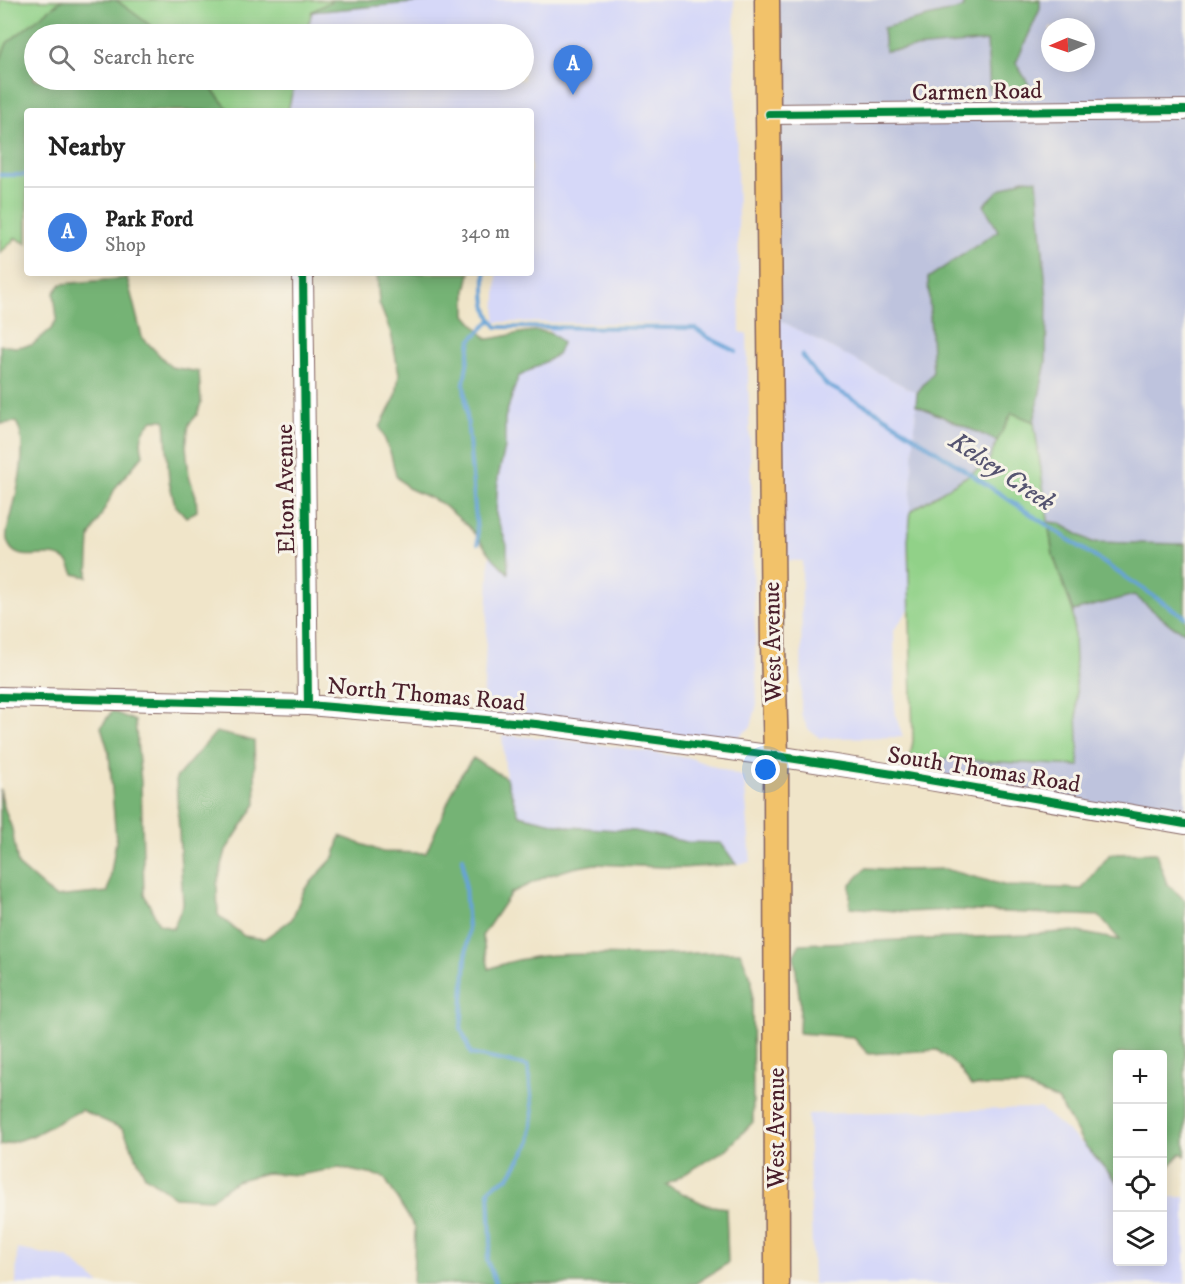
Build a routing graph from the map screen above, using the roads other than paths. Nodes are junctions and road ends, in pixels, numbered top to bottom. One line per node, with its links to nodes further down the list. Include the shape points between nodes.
1 (767, 0): 3 (main road, West Avenue)
2 (1185, 110): 3 (street, Carmen Road)
3 (769, 114): 7 (main road, West Avenue)
4 (303, 276): 6 (street, Elton Avenue)
5 (0, 697): 6 (street, North Thomas Road)
6 (308, 705): 7 (street, North Thomas Road, via 536,724)
7 (776, 756): 8 (street, South Thomas Road); 9 (main road, West Avenue)
8 (1185, 824)
9 (777, 1284)

